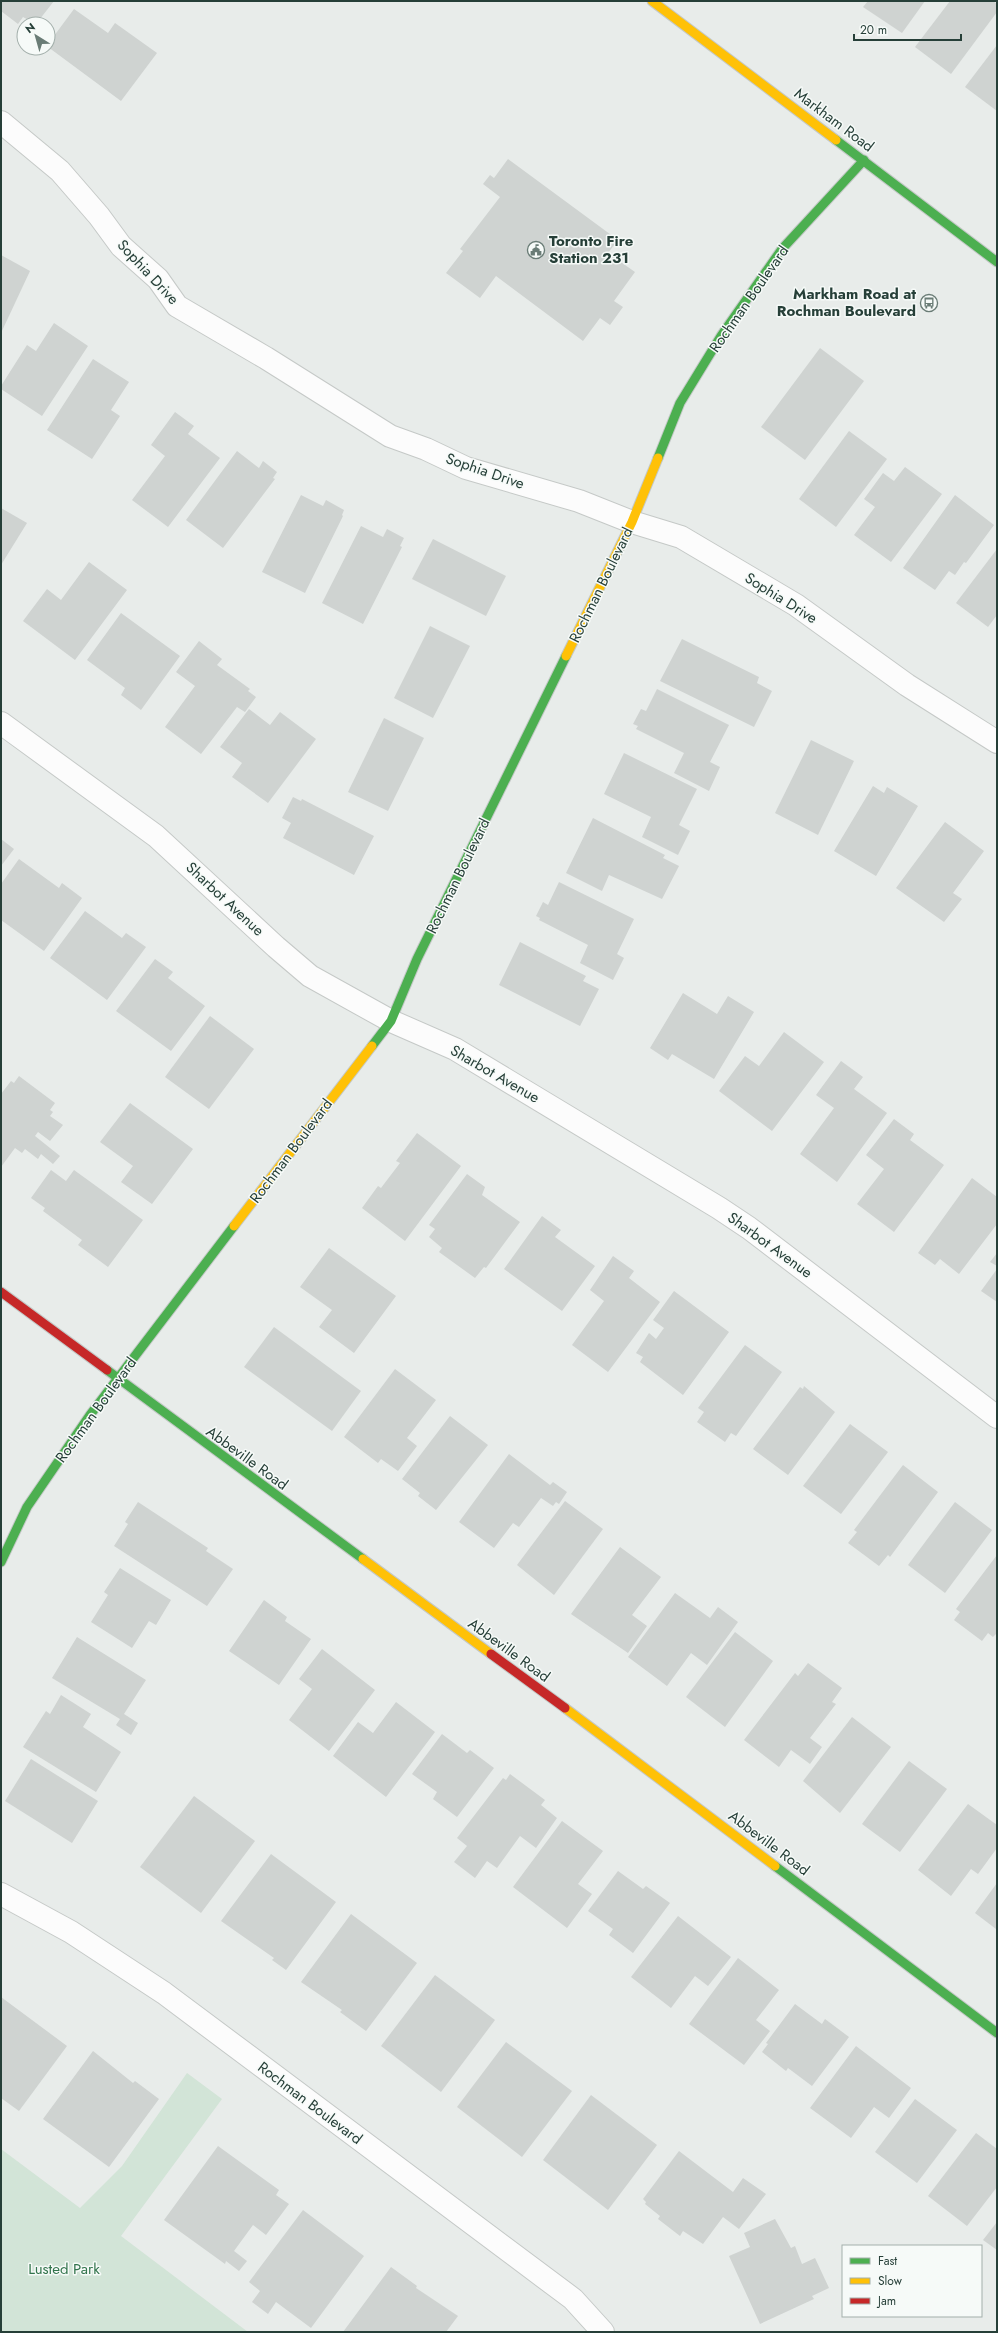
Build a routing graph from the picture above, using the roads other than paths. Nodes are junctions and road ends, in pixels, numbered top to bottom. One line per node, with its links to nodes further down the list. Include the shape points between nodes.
1 (652, 1): 3 (street, Markham Road)
2 (1, 122): 5 (street, Sophia Drive, via 60,171 121,246 158,279 177,306 390,436 466,468 579,501)
3 (864, 160): 4 (street, Markham Road); 5 (street, Rochman Boulevard, via 782,249 721,336 680,403)
4 (997, 262)
5 (632, 522): 7 (street, Sophia Drive, via 681,537 796,605 906,685); 8 (street, Rochman Boulevard, via 417,959)
6 (1, 723): 8 (street, Sharbot Avenue, via 156,836 310,976)
7 (997, 742)
8 (391, 1021): 10 (street, Rochman Boulevard); 11 (street, Sharbot Avenue, via 455,1049 731,1216)
9 (1, 1292): 10 (street, Abbeville Road)
10 (117, 1378): 12 (street, Rochman Boulevard, via 27,1507); 14 (street, Abbeville Road, via 626,1753)
11 (997, 1417)
12 (1, 1562)
13 (1, 1894): 15 (street, Rochman Boulevard, via 71,1932 164,1993 573,2299)
14 (997, 2033)
15 (603, 2332)

